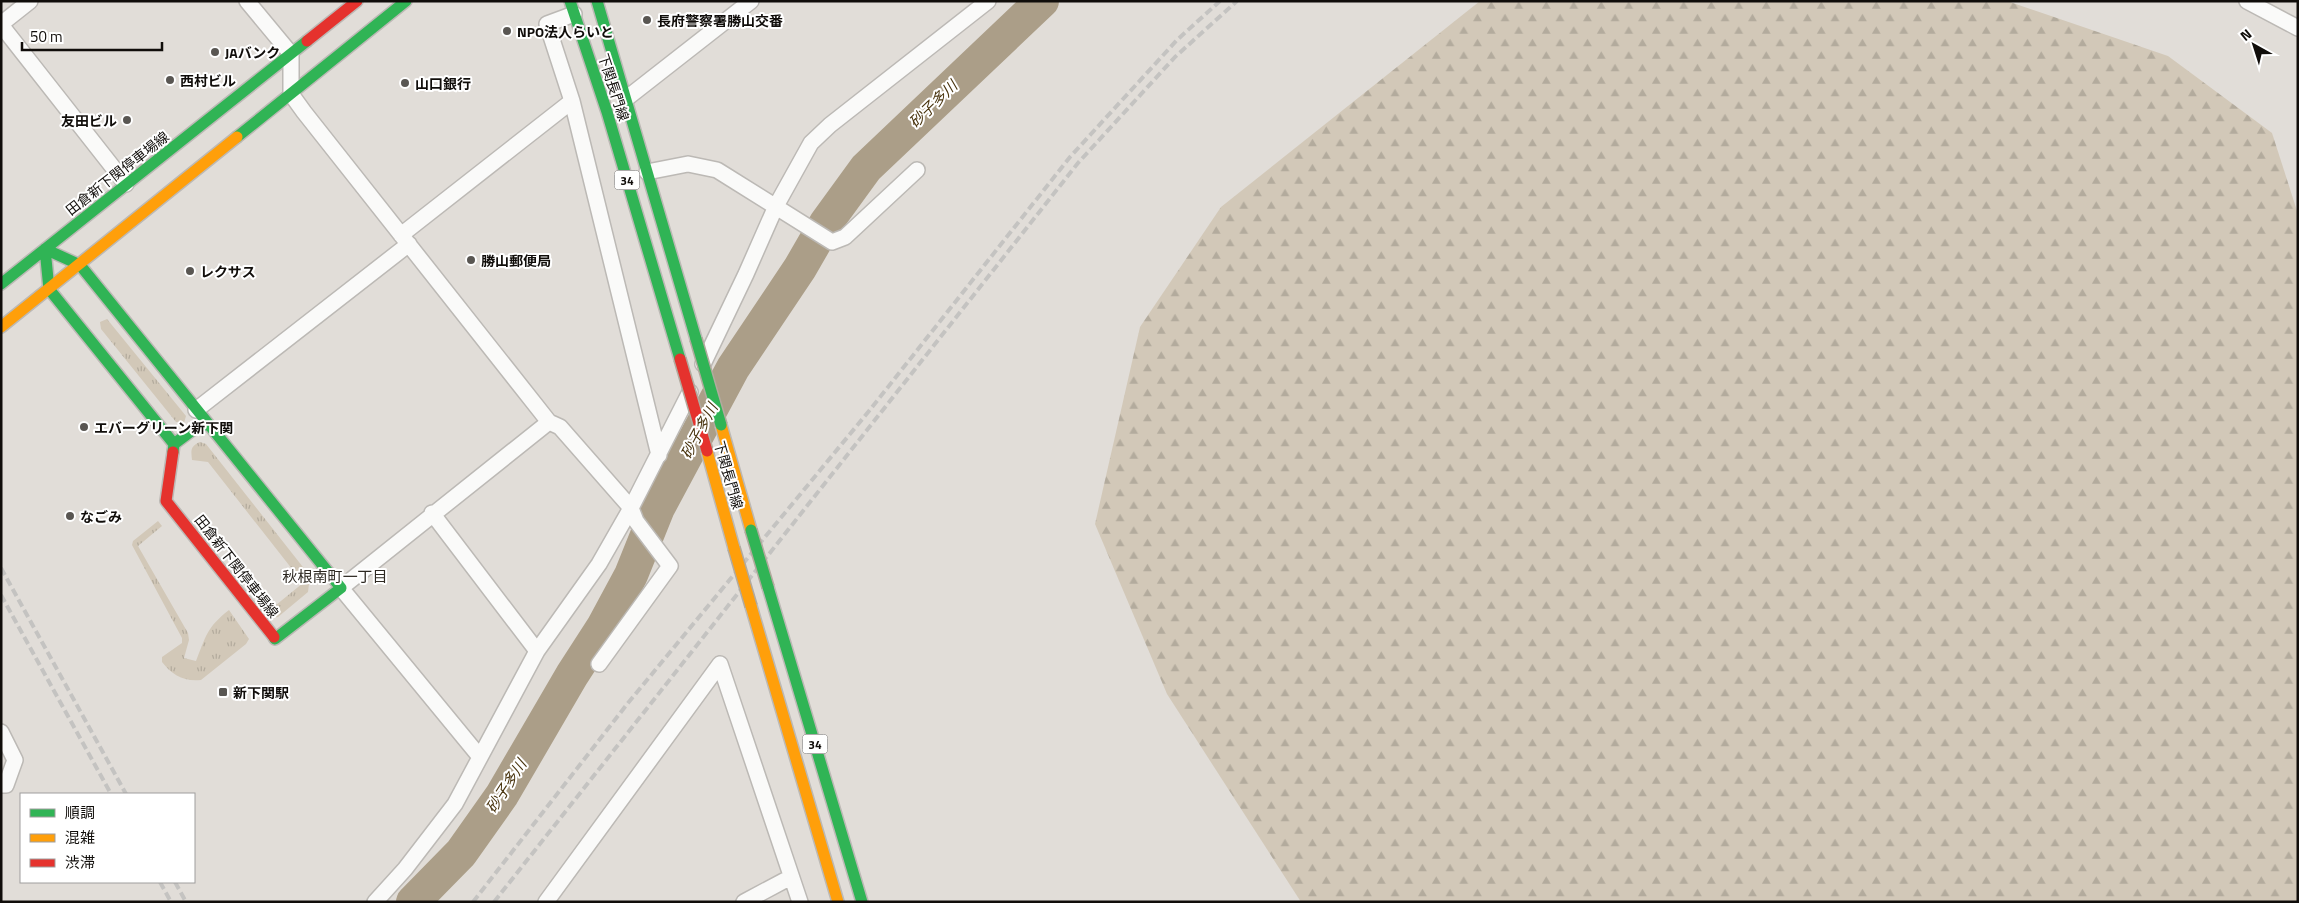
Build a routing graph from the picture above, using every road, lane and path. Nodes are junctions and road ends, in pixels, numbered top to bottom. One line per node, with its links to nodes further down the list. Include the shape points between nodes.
1 (30, 1): 10 (street)
2 (247, 1): 12 (street)
3 (357, 1): 12 (main road, 田倉新下関停車場線)
4 (406, 1): 13 (main road)
5 (597, 1): 14 (main road, 下関長門線 / 34)
6 (751, 1): 14 (street)
7 (988, 1): 19 (street, via 811,143)
8 (2248, 1): 11 (street)
9 (572, 8): 15 (street, via 547,24); 44 (main road, 下関長門線 / 34, bridge, via 607,112)
10 (1, 25): 18 (street)
11 (2298, 28)
12 (291, 54): 13 (street); 18 (main road, 田倉新下関停車場線)
13 (291, 94): 20 (street); 22 (main road)
14 (627, 98): 17 (main road, 下関長門線 / 34)
15 (572, 101): 20 (street); 30 (street)
16 (917, 170): 19 (street, via 845,237 832,242)
17 (647, 172): 19 (street, via 688,164 716,170); 45 (main road, 下関長門線 / 34, bridge)
18 (126, 184): 21 (main road, 田倉新下関停車場線)
19 (776, 206): 30 (street)
20 (405, 240): 26 (street); 27 (street)
21 (45, 249): 22 (main road); 23 (main road, 田倉新下関停車場線); 24 (main road)
22 (80, 265): 24 (main road); 26 (main road)
23 (1, 284)
24 (49, 290): 25 (main road); 29 (main road)
25 (1, 327)
26 (196, 410): 28 (main road)
27 (549, 422): 31 (street); 32 (street, via 560,427)
28 (208, 424): 29 (main road, via 199,425); 33 (main road)
29 (174, 444): 33 (main road, 田倉新下関停車場線, via 166,501 275,639)
30 (659, 455): 32 (street)
31 (432, 513): 33 (street); 34 (street)
32 (634, 515): 34 (street); 35 (street, via 670,566)
33 (342, 588): 37 (street)
34 (537, 651): 37 (street)
35 (599, 664)
36 (1, 732): 38 (street, via 15,760 6,784)
37 (480, 757): 40 (street, via 445,818)
38 (1, 785)
39 (791, 878): 41 (street, via 720,664); 42 (street); 43 (street)
40 (375, 902)
41 (546, 902)
42 (744, 902)
43 (800, 902)
44 (838, 902)
45 (862, 902)

